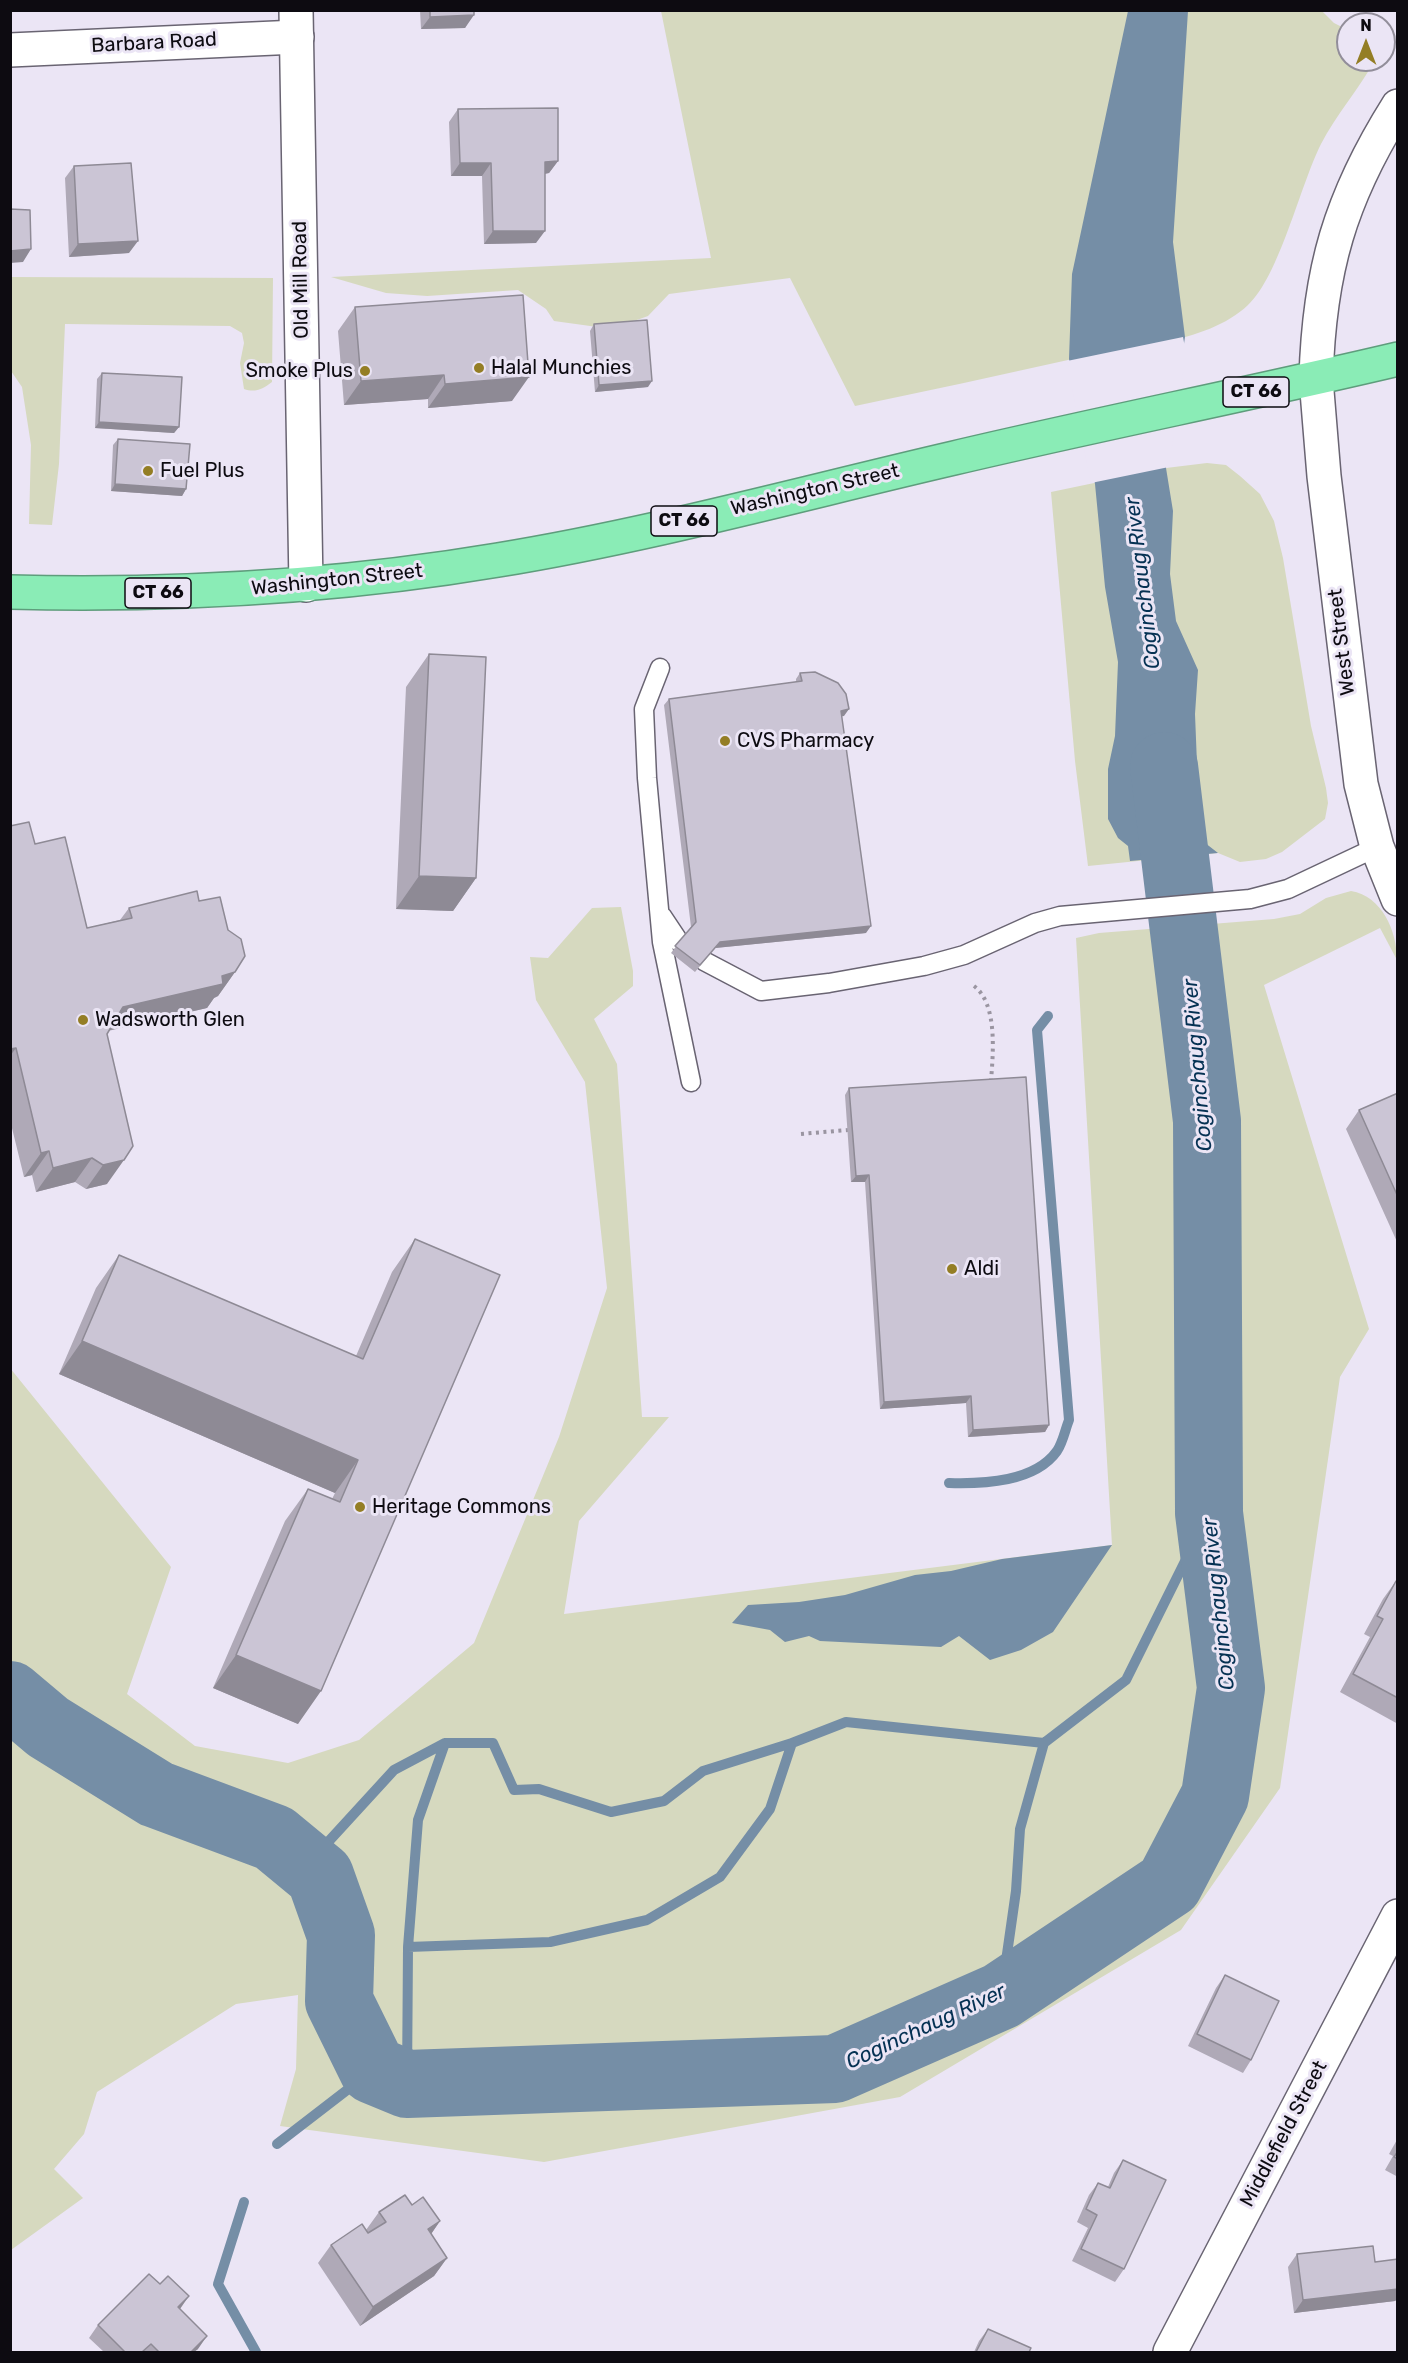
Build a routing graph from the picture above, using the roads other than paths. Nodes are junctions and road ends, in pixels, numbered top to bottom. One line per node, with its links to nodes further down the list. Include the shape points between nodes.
1 (297, 24): 2 (street, Barbara Road); 6 (street, Old Mill Road)
2 (10, 50)
3 (1398, 106): 5 (street, West Street, via 1375,142 1335,236 1317,330)
4 (1398, 359): 5 (highway, Washington Street / CT 66)
5 (1316, 379): 6 (highway, Washington Street / CT 66, via 1058,434 593,542 438,570); 9 (street, West Street, via 1353,730 1361,784)
6 (306, 585): 7 (highway, Washington Street / CT 66, via 204,592)
7 (10, 592)
8 (660, 668): 11 (lane, via 644,709)
9 (1377, 847): 10 (street, West Street); 13 (lane, via 1287,889 1250,898 1047,919 964,955 830,983 761,991)
10 (1398, 899)
11 (658, 909): 12 (lane); 14 (lane)
12 (680, 943)
13 (704, 961)
14 (691, 1082)
15 (1398, 1916): 16 (street, Middlefield Street)
16 (1170, 2352)

